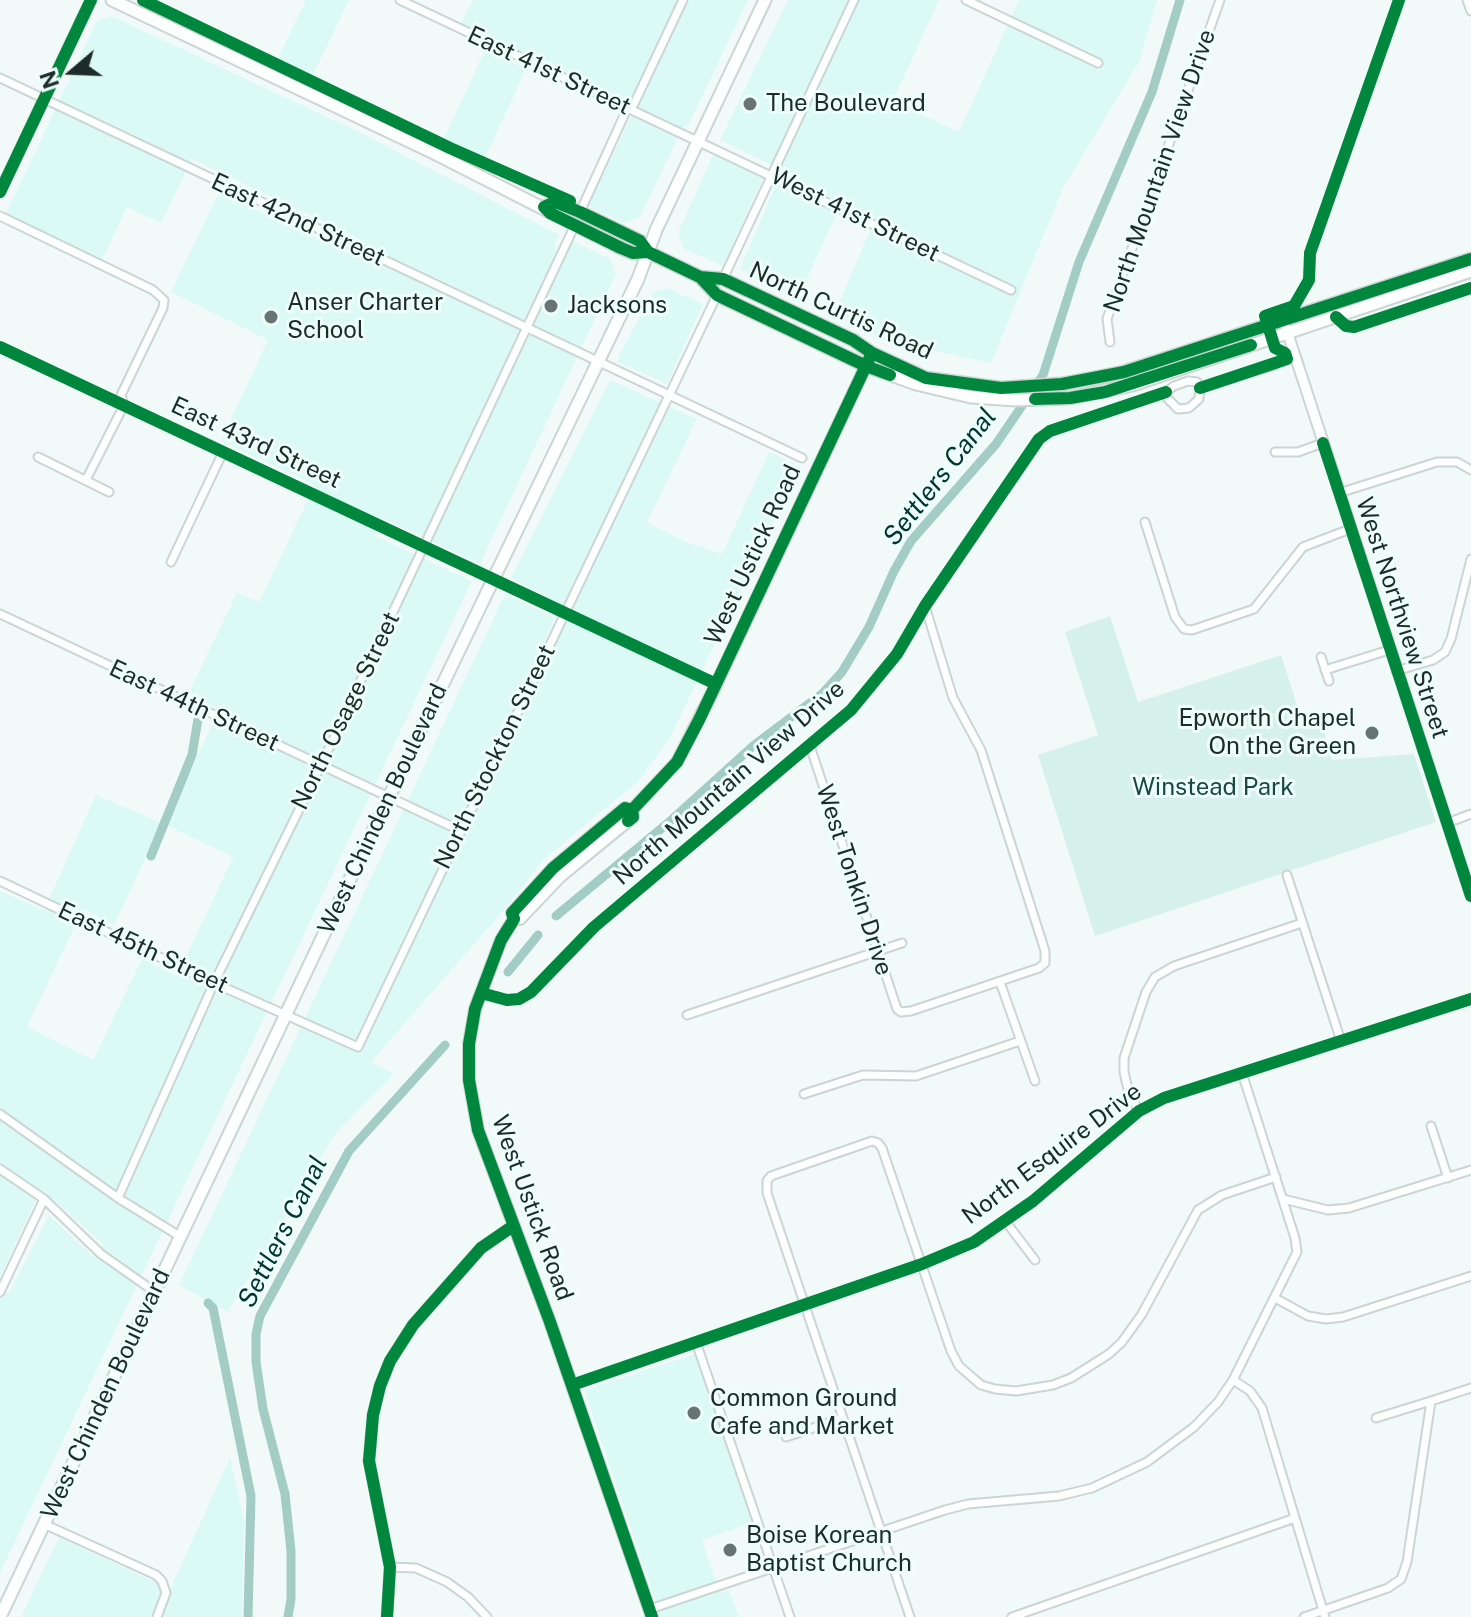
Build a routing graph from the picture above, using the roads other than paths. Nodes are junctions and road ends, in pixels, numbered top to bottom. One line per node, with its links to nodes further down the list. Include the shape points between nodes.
1 (91, 0): 14 (street)
2 (112, 0): 19 (main road)
3 (400, 0): 15 (street, East 41st Street)
4 (683, 0): 15 (street)
5 (765, 0): 16 (main road, West Chinden Boulevard)
6 (854, 0): 17 (street)
7 (966, 0): 12 (street)
8 (1220, 0): 35 (street, North Mountain View Drive, via 1107,319)
9 (1399, 0): 28 (street, via 1310,253)
10 (1467, 0): 11 (street)
11 (1471, 11)
12 (1098, 63)
13 (0, 78): 14 (street, East 42nd Street)
14 (44, 99): 18 (street); 34 (street, East 42nd Street)
15 (627, 109): 16 (street, East 41st Street); 20 (street)
16 (698, 141): 17 (street, West 41st Street); 23 (main road, West Chinden Boulevard)
17 (772, 175): 27 (street); 30 (street, West 41st Street)
18 (0, 192)
19 (544, 207): 20 (main road, via 555,202); 22 (main road)
20 (580, 212): 23 (main road, via 640,241)
21 (0, 216): 45 (street, via 164,300 121,395)
22 (575, 225): 23 (main road, via 633,253); 34 (street, North Osage Street)
23 (648, 252): 26 (main road, North Curtis Road); 38 (main road, West Chinden Boulevard)
24 (1471, 259): 33 (main road, North Curtis Road)
25 (1471, 271): 32 (main road, North Curtis Road)
26 (700, 277): 27 (main road, North Curtis Road); 31 (main road, North Curtis Road)
27 (723, 279): 37 (main road, North Curtis Road)
28 (1309, 280)
29 (1471, 288): 32 (street, North Curtis Road, via 1354,327)
30 (1011, 290)
31 (717, 295): 40 (main road, North Curtis Road); 44 (street, North Stockton Street)
32 (1336, 317): 33 (main road, North Curtis Road)
33 (1285, 327): 43 (main road, North Curtis Road, via 1124,372); 43 (main road, North Curtis Road, via 1133,385 1062,398); 46 (street, West Northview Street)
34 (528, 328): 38 (street, East 42nd Street); 57 (street, North Osage Street)
35 (1110, 342)
36 (0, 347): 45 (street, East 43rd Street)
37 (872, 353): 40 (main road, West Ustick Road); 43 (main road, North Curtis Road, via 926,378)
38 (597, 361): 44 (street, East 42nd Street); 60 (main road, West Chinden Boulevard)
39 (1275, 365): 41 (street)
40 (866, 366): 43 (main road, North Curtis Road, via 971,397); 69 (main road, West Ustick Road)
41 (1200, 388): 42 (street, via 1188,381); 42 (street, via 1197,403 1182,409 1173,406)
42 (1166, 392): 61 (street, North Mountain View Drive, via 1050,431 1032,445)
43 (1002, 393)
44 (669, 396): 50 (street, East 42nd Street); 62 (street, North Stockton Street)
45 (124, 405): 47 (street, East 43rd Street); 52 (street)
46 (1323, 443): 48 (street, via 1292,453); 54 (street, West Northview Street)
47 (223, 452): 57 (street, East 43rd Street); 59 (street)
48 (1275, 452)
49 (38, 457): 52 (street)
50 (802, 458)
51 (1471, 470): 54 (street, via 1457,462 1437,462)
52 (86, 480): 53 (street)
53 (109, 492)
54 (1339, 493): 56 (street, West Northview Street)
55 (1145, 522): 56 (street, via 1175,617 1184,629 1192,630 1254,609 1303,547)
56 (1350, 529): 64 (street, West Northview Street)
57 (424, 547): 60 (street, East 43rd Street); 71 (street, North Osage Street)
58 (1471, 559): 67 (street, via 1445,652)
59 (171, 562)
60 (492, 580): 62 (street, East 43rd Street); 72 (main road, West Chinden Boulevard)
61 (925, 606): 70 (street, North Mountain View Drive, via 870,689); 82 (street, via 953,698 981,750 1045,951 1039,968)
62 (563, 613): 69 (street, East 43rd Street); 75 (street, North Stockton Street)
63 (0, 614): 71 (street, East 44th Street)
64 (1389, 650): 66 (street); 67 (street, West Northview Street)
65 (1321, 657): 66 (street)
66 (1325, 670): 68 (street)
67 (1396, 671): 74 (street, West Northview Street)
68 (1329, 681)
69 (716, 684): 84 (main road, West Ustick Road, via 677,762 632,810 633,817 514,919)
70 (810, 746): 81 (street, West Tonkin Drive); 84 (street, North Mountain View Drive, via 594,927 531,992 507,1000)
71 (321, 765): 72 (street, East 44th Street); 83 (street, North Osage Street)
72 (389, 797): 75 (street, East 44th Street); 87 (main road, West Chinden Boulevard)
73 (1471, 814): 74 (street)
74 (1447, 823): 78 (street, West Northview Street)
75 (459, 830): 90 (street, North Stockton Street)
76 (1287, 875): 79 (street)
77 (0, 881): 83 (street, East 45th Street)
78 (1471, 896)
79 (1302, 923): 89 (street); 94 (street, via 1155,977 1124,1058 1129,1094)
80 (902, 943): 81 (street)
81 (878, 951): 82 (street, West Tonkin Drive, via 901,1012); 86 (street)
82 (1000, 982): 88 (street)
83 (214, 983): 87 (street, East 45th Street); 101 (street, North Osage Street)
84 (481, 993): 105 (main road, West Ustick Road, via 469,1044 472,1107)
85 (1471, 999): 89 (street, North Esquire Drive)
86 (687, 1015)
87 (285, 1016): 90 (street, East 45th Street); 106 (main road, West Chinden Boulevard)
88 (1020, 1041): 92 (street); 93 (street, via 916,1076 863,1075)
89 (1341, 1041): 91 (street, North Esquire Drive)
90 (358, 1047)
91 (1242, 1073): 94 (street, North Esquire Drive); 99 (street)
92 (1035, 1081)
93 (804, 1094)
94 (1139, 1111): 104 (street, North Esquire Drive)
95 (0, 1114): 101 (street)
96 (1431, 1126): 100 (street)
97 (0, 1169): 102 (street)
98 (1471, 1170): 100 (street)
99 (1276, 1177): 103 (street); 108 (street, via 1222,1195 1198,1210 1122,1342 1093,1366 1053,1385 1016,1391 995,1389 969,1377 951,1351)
100 (1448, 1178): 103 (street, via 1349,1208 1328,1210)
101 (118, 1198): 106 (street)
102 (44, 1199): 110 (street); 111 (street, via 101,1254)
103 (1283, 1199): 112 (street, via 1297,1252)
104 (1006, 1222): 107 (street, North Esquire Drive); 108 (street, North Esquire Drive)
105 (513, 1226): 116 (main road, West Ustick Road); 126 (street, via 481,1248 413,1325 380,1386 369,1461)
106 (181, 1237): 111 (main road, West Chinden Boulevard)
107 (1035, 1260)
108 (922, 1264): 113 (street, North Esquire Drive); 113 (street, via 882,1148 872,1141 767,1181)
109 (1471, 1276): 112 (street, via 1335,1318 1308,1316)
110 (0, 1292)
111 (155, 1292): 123 (main road, West Chinden Boulevard)
112 (1275, 1298): 115 (street)
113 (805, 1304): 114 (street, North Esquire Drive); 119 (street)
114 (696, 1342): 116 (street, North Esquire Drive); 125 (street)
115 (1233, 1380): 122 (street, via 1262,1408); 124 (street, via 1175,1443 1123,1476 1059,1496 968,1504)
116 (572, 1385): 127 (main road, West Ustick Road)
117 (1471, 1388): 118 (street)
118 (1431, 1401): 120 (street); 128 (street, via 1401,1579)
119 (843, 1418): 121 (street); 124 (street)
120 (1376, 1418)
121 (786, 1437)
122 (1295, 1518): 128 (street); 135 (street)
123 (44, 1524): 129 (main road, West Chinden Boulevard); 130 (street, via 156,1575 165,1586)
124 (882, 1532): 125 (street); 134 (street)
125 (773, 1566): 127 (street); 133 (street)
126 (390, 1567): 131 (street); 132 (street, via 416,1568 447,1582)
127 (651, 1613)
128 (1324, 1614): 136 (street)
129 (0, 1617)
130 (157, 1617)
131 (387, 1617)
132 (487, 1617)
133 (790, 1617)
134 (910, 1617)
135 (1012, 1617)
136 (1304, 1617)

